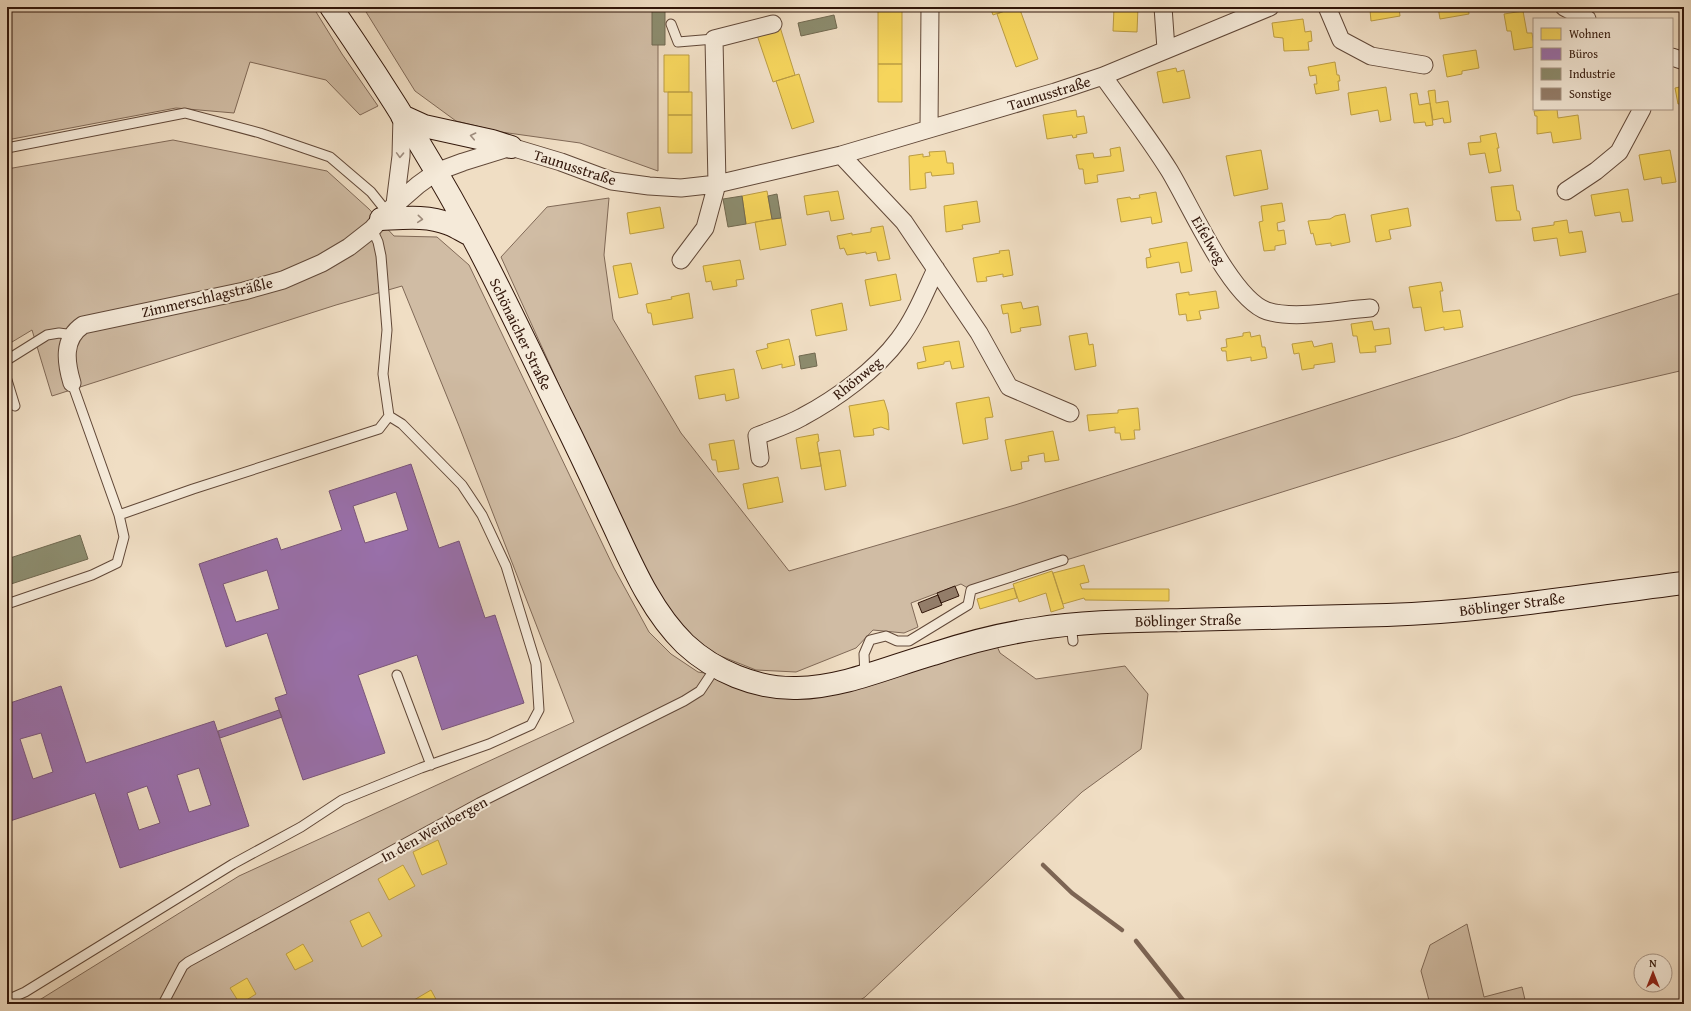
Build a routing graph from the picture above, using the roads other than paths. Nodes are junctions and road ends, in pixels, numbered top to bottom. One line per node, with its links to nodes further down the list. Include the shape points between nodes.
1 (331, 7): 17 (main road, Schönaicher Straße)
2 (930, 7): 18 (street)
3 (1163, 7): 11 (street)
4 (1270, 7): 11 (street, Taunusstraße)
5 (1327, 7): 14 (street, via 1341,40 1371,56)
6 (1564, 7): 7 (street)
7 (1585, 18)
8 (671, 24): 10 (lane, via 678,42)
9 (773, 24): 10 (street)
10 (714, 39): 23 (street)
11 (1166, 49): 15 (street, Taunusstraße)
12 (1673, 56): 13 (street)
13 (1684, 61)
14 (1424, 65)
15 (1103, 76): 18 (street, Taunusstraße); 29 (street, Eifelweg, via 1169,170 1230,277 1244,295 1265,310 1283,315)
16 (1641, 110): 24 (street, via 1619,152 1596,171)
17 (402, 116): 19 (main road, one-way to 17, via 424,126); 22 (main road, Schönaicher Straße); 25 (street, one-way to 25, via 401,156)
18 (929, 128): 21 (street, Taunusstraße)
19 (511, 147): 22 (street); 23 (street, Taunusstraße, via 612,180 681,188)
20 (7, 148): 25 (lane, via 185,113 260,133 330,157 371,192)
21 (842, 155): 23 (street, Taunusstraße); 28 (street, via 904,222)
22 (436, 172): 25 (street, Zimmerschlagsträßle); 26 (main road, Schönaicher Straße)
23 (717, 184): 27 (street, via 705,228)
24 (1566, 190)
25 (384, 216): 26 (main road, one-way to 26, via 437,220); 30 (street, Zimmerschlagsträßle, via 349,247 322,263 283,280 89,323 79,328); 36 (lane, via 378,242 387,330 383,374)
26 (471, 235): 42 (main road, Schönaicher Straße, via 594,481 639,580 666,622)
27 (681, 260)
28 (936, 269): 35 (street, via 979,333 1009,387); 37 (street, Rhönweg, via 900,339 880,361 844,391 802,417 757,436)
29 (1370, 308)
30 (74, 335): 31 (lane, via 47,335); 33 (street, via 66,359)
31 (7, 360)
32 (7, 380): 34 (lane)
33 (72, 383): 38 (lane)
34 (15, 406)
35 (1070, 413)
36 (389, 416): 38 (lane, via 379,429); 45 (lane, via 402,424 462,485 482,515 506,566 536,664 539,710 531,725 489,744)
37 (760, 458)
38 (119, 515): 41 (lane, via 124,537 117,563 92,575)
39 (1063, 560): 44 (lane, via 971,590 968,605 909,640 897,640 886,636 870,640 864,654)
40 (1684, 583): 44 (main road, Böblinger Straße, via 1442,612 1131,621 1072,633 1036,629 992,637)
41 (7, 604)
42 (710, 668): 44 (main road, Böblinger Straße, via 778,687 806,688); 47 (lane, In den Weinbergen, via 700,691 684,701 479,803 188,962 183,966)
43 (397, 675): 45 (lane)
44 (865, 677)
45 (431, 765): 46 (lane, via 342,800 301,827 233,864)
46 (7, 1000)
47 (163, 1004)

